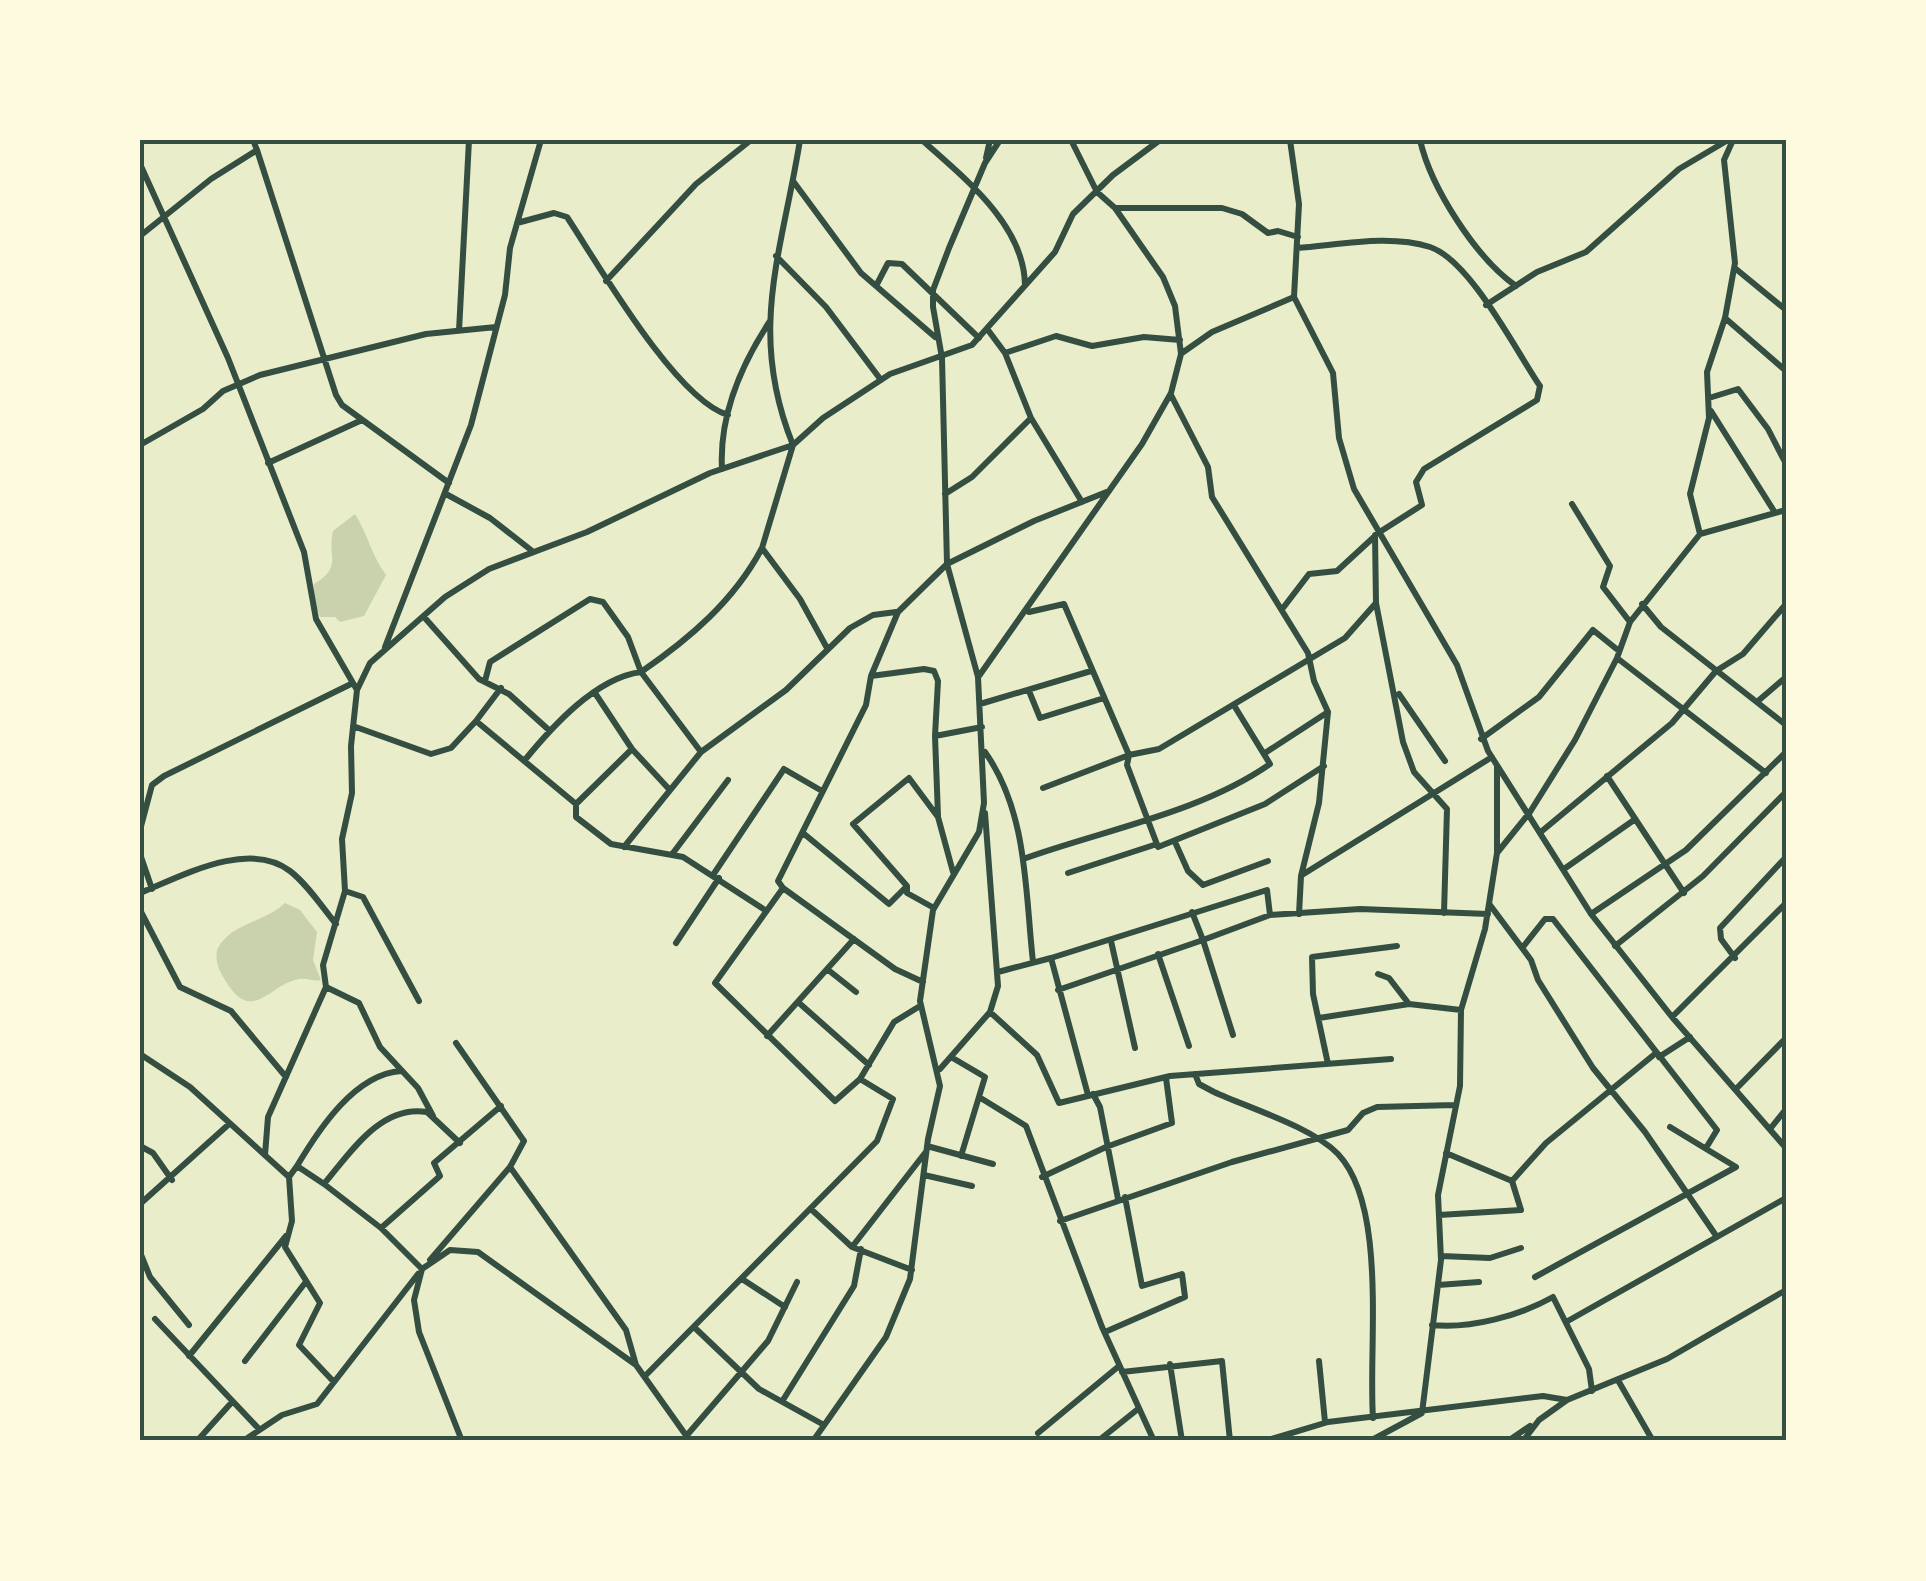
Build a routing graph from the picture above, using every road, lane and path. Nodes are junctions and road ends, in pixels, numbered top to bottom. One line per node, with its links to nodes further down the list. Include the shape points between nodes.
1 (253, 140): 14 (street)
2 (468, 140): 40 (street)
3 (541, 140): 22 (street)
4 (751, 140): 28 (street, via 696,184)
5 (800, 140): 17 (street)
6 (922, 140): 18 (street)
7 (990, 140): 15 (street)
8 (1000, 140): 15 (street)
9 (1072, 140): 19 (street)
10 (1160, 140): 19 (street)
11 (1290, 140): 24 (street)
12 (1420, 140): 31 (street, via 1433,179 1490,266)
13 (1730, 140): 27 (street, via 1724,160); 31 (street, via 1679,169 1586,252)
14 (257, 150): 21 (street); 46 (street)
15 (985, 163): 18 (street)
16 (140, 164): 21 (street)
17 (792, 180): 26 (street); 29 (street)
18 (974, 189): 30 (street, via 1022,254); 32 (street)
19 (1097, 192): 20 (street); 30 (street, via 1073,214 1055,252)
20 (1115, 208): 24 (street, via 1222,208 1268,233); 43 (street, via 1163,277)
21 (162, 220): 23 (street); 50 (street)
22 (517, 224): 28 (street, via 554,213 567,217); 38 (street)
23 (140, 236)
24 (1298, 237): 25 (street)
25 (1298, 248): 33 (street); 34 (street, via 1371,242 1428,247 1445,254)
26 (776, 256): 37 (street); 49 (street, via 826,307)
27 (1734, 268): 35 (street); 36 (street)
28 (606, 282): 53 (street, via 699,400)
29 (876, 286): 32 (street, via 888,263 896,262); 42 (street)
30 (1025, 286): 39 (street)
31 (1516, 286): 34 (street)
32 (933, 290): 41 (street); 42 (street)
33 (1294, 297): 45 (street, via 1212,332); 69 (street, via 1332,373 1344,462)
34 (1486, 305): 69 (street, via 1540,386 1540,396 1424,469 1416,482 1422,504)
35 (1786, 310)
36 (1725, 318): 48 (street); 52 (street, via 1707,372)
37 (771, 320): 53 (street, via 750,352); 57 (street, via 773,386)
38 (496, 327): 40 (street); 61 (street)
39 (988, 330): 41 (street); 44 (street)
40 (459, 331): 46 (street)
41 (979, 338): 47 (street)
42 (938, 339): 47 (street)
43 (1180, 340): 44 (street, via 1092,346 1056,336); 45 (street)
44 (1005, 353): 54 (street)
45 (1181, 354): 51 (street)
46 (322, 356): 50 (street); 55 (street, via 342,404)
47 (942, 358): 49 (street, via 916,361); 64 (street)
48 (1786, 371)
49 (881, 380): 57 (street)
50 (238, 383): 56 (street); 58 (street)
51 (1170, 394): 62 (street); 77 (street, via 1208,467 1212,497)
52 (1709, 403): 59 (street, via 1738,389); 67 (street); 70 (street, via 1690,494)
53 (728, 415): 60 (street)
54 (1031, 418): 64 (street, via 972,477); 65 (street)
55 (362, 420): 58 (street); 61 (street)
56 (140, 444)
57 (793, 445): 60 (street); 71 (street)
58 (268, 463): 93 (street, via 304,552 316,620)
59 (1786, 464)
60 (722, 469): 72 (street)
61 (450, 483): 63 (street)
62 (1109, 492): 65 (street); 79 (street)
63 (445, 494): 72 (street); 82 (street)
64 (945, 494): 73 (street)
65 (1082, 502): 73 (street)
66 (1572, 504): 81 (street, via 1610,566 1606,592)
67 (1774, 511): 68 (street); 70 (street)
68 (1785, 512)
69 (1377, 533): 74 (street); 77 (street, via 1337,571 1310,574); 110 (street, via 1457,664)
70 (1700, 534): 75 (street)
71 (762, 548): 83 (street); 88 (street, via 739,586 678,647)
72 (532, 551): 80 (street, via 489,569)
73 (948, 564): 78 (street); 90 (street)
74 (1376, 603): 85 (street, via 1345,638); 95 (street)
75 (1642, 604): 81 (street); 87 (street)
76 (1786, 604): 87 (street, via 1742,654)
77 (1282, 608): 85 (street)
78 (898, 612): 83 (street, via 861,621); 89 (street)
79 (1028, 612): 86 (street, via 1064,604); 90 (street)
80 (424, 617): 82 (street); 92 (street)
81 (1630, 622): 84 (street)
82 (384, 648): 93 (street)
83 (827, 648): 113 (street, via 786,690)
84 (1618, 655): 102 (street); 110 (street, via 1593,630 1539,697); 134 (street)
85 (1311, 660): 101 (street); 103 (street)
86 (1091, 670): 96 (street); 98 (street)
87 (1716, 671): 99 (street); 102 (street)
88 (641, 672): 92 (street, via 628,637 602,602 590,600 490,662); 97 (street); 113 (street)
89 (871, 676): 109 (street, via 934,671); 129 (street, via 866,705)
90 (978, 677): 100 (street)
91 (1786, 677): 99 (street)
92 (486, 681): 94 (street)
93 (355, 686): 106 (street); 138 (street, via 164,776 152,785)
94 (501, 688): 104 (street); 108 (street)
95 (1396, 689): 119 (street); 131 (street, via 1403,742)
96 (1029, 691): 98 (street, via 1040,718); 100 (street)
97 (596, 694): 108 (street); 111 (street)
98 (1104, 698): 116 (street)
99 (1758, 701): 105 (street)
100 (980, 704): 107 (street)
101 (1234, 706): 115 (street); 116 (street, via 1159,749)
102 (1684, 708): 124 (street); 125 (street)
103 (1328, 712): 115 (street); 122 (street)
104 (476, 721): 106 (street, via 451,748 431,754); 118 (street)
105 (1786, 725)
106 (353, 726): 159 (street, via 352,793 342,839)
107 (982, 727): 109 (street); 112 (street)
108 (550, 731): 118 (street)
109 (935, 736): 135 (street)
110 (1481, 739): 117 (street)
111 (632, 749): 127 (street); 133 (street)
112 (984, 750): 132 (street); 148 (street, via 1000,773)
113 (701, 752): 127 (street)
114 (1786, 752): 120 (street)
115 (1265, 754): 137 (street, via 1270,764 1250,778)
116 (1130, 755): 128 (street); 137 (street, via 1127,764)
117 (1492, 757): 121 (street); 131 (street)
118 (524, 761): 133 (street)
119 (1445, 761)
120 (1777, 763): 123 (street); 124 (street)
121 (1498, 765): 134 (street); 145 (street)
122 (1324, 766): 141 (street, via 1265,804); 154 (street)
123 (1786, 772)
124 (1766, 773): 150 (street)
125 (1607, 776): 136 (street); 139 (street)
126 (728, 780): 144 (street)
127 (668, 788): 143 (street)
128 (1043, 788)
129 (822, 791): 140 (street); 155 (street, via 784,769)
130 (1786, 792): 160 (street)
131 (1432, 796): 154 (street); 168 (street, via 1447,810)
132 (984, 803): 152 (street, via 979,832); 187 (street)
133 (576, 804): 143 (street, via 576,817 603,840)
134 (1530, 812): 139 (street); 145 (street)
135 (938, 817): 152 (street); 156 (street, via 909,778 853,824)
136 (1634, 820): 150 (street); 151 (street)
137 (1148, 821): 142 (street); 148 (street)
138 (140, 830)
139 (1542, 831): 151 (street)
140 (803, 833): 156 (street, via 889,904); 157 (street, via 784,863 778,881)
141 (1175, 842): 142 (street); 149 (street, via 1188,872 1203,885)
142 (1157, 844): 153 (street)
143 (624, 847): 144 (street)
144 (673, 853): 155 (street)
145 (1497, 853): 163 (street)
146 (140, 854): 158 (street)
147 (1786, 857): 183 (street, via 1720,928)
148 (1023, 859): 184 (street)
149 (1268, 861)
150 (1665, 867): 160 (street); 171 (street)
151 (1564, 869): 171 (street)
152 (953, 872): 164 (street)
153 (1068, 873)
154 (1301, 876): 169 (street)
155 (716, 877): 166 (street); 177 (street)
156 (906, 886): 164 (street, via 908,894)
157 (783, 888): 166 (street); 174 (street)
158 (152, 889): 161 (street); 173 (street, via 214,865 257,860 291,871)
159 (345, 891): 173 (street); 193 (street, via 364,897)
160 (1684, 893): 179 (street)
161 (140, 894)
162 (1786, 902): 183 (street)
163 (1489, 904): 170 (street); 180 (street)
164 (934, 908): 189 (street)
165 (140, 910): 217 (street, via 180,987 231,1012)
166 (764, 910): 201 (street, via 715,983)
167 (1192, 912): 172 (street, via 1267,890); 175 (street); 176 (street)
168 (1444, 913): 169 (street); 170 (street)
169 (1299, 914): 172 (street)
170 (1488, 914): 197 (street)
171 (1591, 914): 179 (street)
172 (1270, 915): 175 (street)
173 (337, 924): 190 (street, via 324,965)
174 (854, 940): 185 (street); 189 (street)
175 (1203, 940): 181 (street); 202 (street)
176 (1111, 941): 182 (street); 186 (street)
177 (676, 943)
178 (1397, 946): 200 (street, via 1312,956)
179 (1614, 946): 199 (street)
180 (1522, 947): 209 (street, via 1544,919 1553,920); 220 (street)
181 (1158, 954): 186 (street); 206 (street)
182 (1051, 958): 184 (street); 191 (street)
183 (1735, 958): 199 (street)
184 (1033, 962): 187 (street)
185 (827, 969): 192 (street); 194 (street)
186 (1120, 971): 191 (street); 207 (street)
187 (998, 972): 198 (street)
188 (1378, 974): 195 (street)
189 (923, 982): 196 (street)
190 (326, 987): 215 (street, via 359,1003 380,1047); 217 (street)
191 (1058, 990): 222 (street)
192 (856, 992)
193 (419, 1002)
194 (798, 1002): 201 (street); 213 (street)
195 (1409, 1004): 197 (street); 200 (street)
196 (921, 1005): 213 (street, via 894,1022); 214 (street)
197 (1460, 1010): 224 (street)
198 (990, 1012): 210 (street); 222 (street, via 1037,1055 1059,1103)
199 (1672, 1017): 203 (street)
200 (1320, 1018): 212 (street)
201 (767, 1036): 219 (street, via 837,1102)
202 (1233, 1036)
203 (1690, 1036): 209 (street); 221 (street)
204 (1786, 1038): 221 (street)
205 (456, 1043): 225 (street)
206 (1189, 1046)
207 (1135, 1048)
208 (140, 1054): 228 (street)
209 (1657, 1055): 220 (street); 236 (street, via 1717,1130)
210 (952, 1056): 214 (street); 223 (street, via 985,1077)
211 (1391, 1059): 212 (street)
212 (1328, 1064): 216 (street)
213 (870, 1065): 219 (street)
214 (939, 1070): 235 (street)
215 (402, 1071): 227 (street); 242 (street, via 372,1076)
216 (1194, 1074): 218 (street); 231 (street, via 1214,1092)
217 (286, 1078): 238 (street, via 268,1117)
218 (1166, 1078): 222 (street); 234 (street, via 1172,1123)
219 (860, 1079): 255 (street, via 894,1103 877,1141)
220 (1610, 1090): 248 (street, via 1546,1142); 251 (street)
221 (1736, 1090): 230 (street)
222 (1090, 1095): 234 (street, via 1100,1107)
223 (980, 1098): 240 (street); 246 (street, via 1022,1120)
224 (1456, 1105): 231 (street, via 1378,1107 1348,1130); 239 (street)
225 (501, 1106): 232 (street); 243 (street, via 524,1140)
226 (1786, 1109): 230 (street)
227 (436, 1120): 232 (street); 249 (street, via 419,1111 388,1117)
228 (228, 1125): 238 (street); 247 (street)
229 (1670, 1127): 236 (street)
230 (1770, 1129): 237 (street)
231 (1320, 1140): 252 (street); 297 (street, via 1352,1174 1362,1210 1372,1265)
232 (460, 1143): 258 (street, via 434,1163 440,1176)
233 (140, 1146): 247 (street)
234 (1106, 1147): 246 (street); 252 (street)
235 (927, 1148): 240 (street); 244 (street); 261 (street)
236 (1706, 1148): 251 (street, via 1736,1167)
237 (1786, 1148)
238 (264, 1154): 245 (street)
239 (1446, 1154): 248 (street); 256 (street)
240 (962, 1156): 241 (street)
241 (993, 1164)
242 (297, 1166): 245 (street); 249 (street)
243 (510, 1167): 265 (street); 285 (street, via 626,1330)
244 (924, 1175): 250 (street); 266 (street)
245 (289, 1177): 259 (street)
246 (1042, 1178): 257 (street)
247 (172, 1180): 254 (street)
248 (1512, 1181): 256 (street, via 1521,1210)
249 (324, 1184): 258 (street)
250 (972, 1186)
251 (1687, 1193): 260 (street); 267 (street)
252 (1122, 1198): 257 (street); 280 (street, via 1142,1286 1182,1274 1185,1297)
253 (1786, 1198): 260 (street)
254 (140, 1204)
255 (812, 1210): 261 (street); 268 (street)
256 (1439, 1216): 264 (street)
257 (1060, 1220): 280 (street)
258 (381, 1228): 265 (street)
259 (290, 1232): 271 (street, via 285,1247); 281 (street)
260 (1717, 1237): 276 (street)
261 (857, 1248): 266 (street); 292 (street, via 854,1286)
262 (1521, 1248): 264 (street, via 1490,1258)
263 (140, 1252): 277 (street, via 150,1277)
264 (1441, 1256): 272 (street)
265 (422, 1268): 285 (street, via 450,1250 478,1252); 289 (street); 306 (street, via 414,1300 419,1332)
266 (912, 1270): 300 (street, via 886,1338)
267 (1535, 1278)
268 (742, 1279): 274 (street); 279 (street)
269 (797, 1282): 274 (street)
270 (1479, 1282): 272 (street)
271 (305, 1283): 282 (street); 289 (street, via 320,1303 299,1345)
272 (1438, 1285): 278 (street)
273 (1786, 1290): 290 (street)
274 (785, 1307): 287 (street)
275 (155, 1319): 281 (street)
276 (1566, 1322): 278 (street, via 1552,1298 1463,1326); 291 (street)
277 (189, 1325)
278 (1432, 1325): 296 (street)
279 (694, 1327): 287 (street); 288 (street)
280 (1104, 1332): 286 (street)
281 (189, 1356): 294 (street)
282 (245, 1361)
283 (1320, 1362): 299 (street)
284 (1170, 1364): 286 (street); 310 (street); 311 (street, via 1222,1360)
285 (636, 1366): 288 (street)
286 (1121, 1369): 295 (street); 302 (street)
287 (742, 1373): 292 (street); 303 (street)
288 (644, 1376): 303 (street)
289 (333, 1381): 301 (street, via 317,1404)
290 (1619, 1382): 291 (street); 316 (street)
291 (1592, 1392): 293 (street)
292 (783, 1400): 300 (street)
293 (1567, 1400): 296 (street, via 1542,1396); 298 (street)
294 (232, 1402): 301 (street); 304 (street)
295 (1138, 1409): 308 (street); 309 (street)
296 (1422, 1413): 297 (street); 313 (street)
297 (1373, 1418): 299 (street)
298 (1539, 1420): 314 (street); 315 (street)
299 (1326, 1422): 312 (street)
300 (824, 1425): 307 (street)
301 (259, 1429): 305 (street)
302 (1038, 1433)
303 (689, 1438)
304 (197, 1441)
305 (243, 1441)
306 (462, 1441)
307 (812, 1441)
308 (1098, 1441)
309 (1154, 1441)
310 (1182, 1441)
311 (1230, 1441)
312 (1265, 1441)
313 (1370, 1441)
314 (1508, 1441)
315 (1523, 1441)
316 (1653, 1441)

